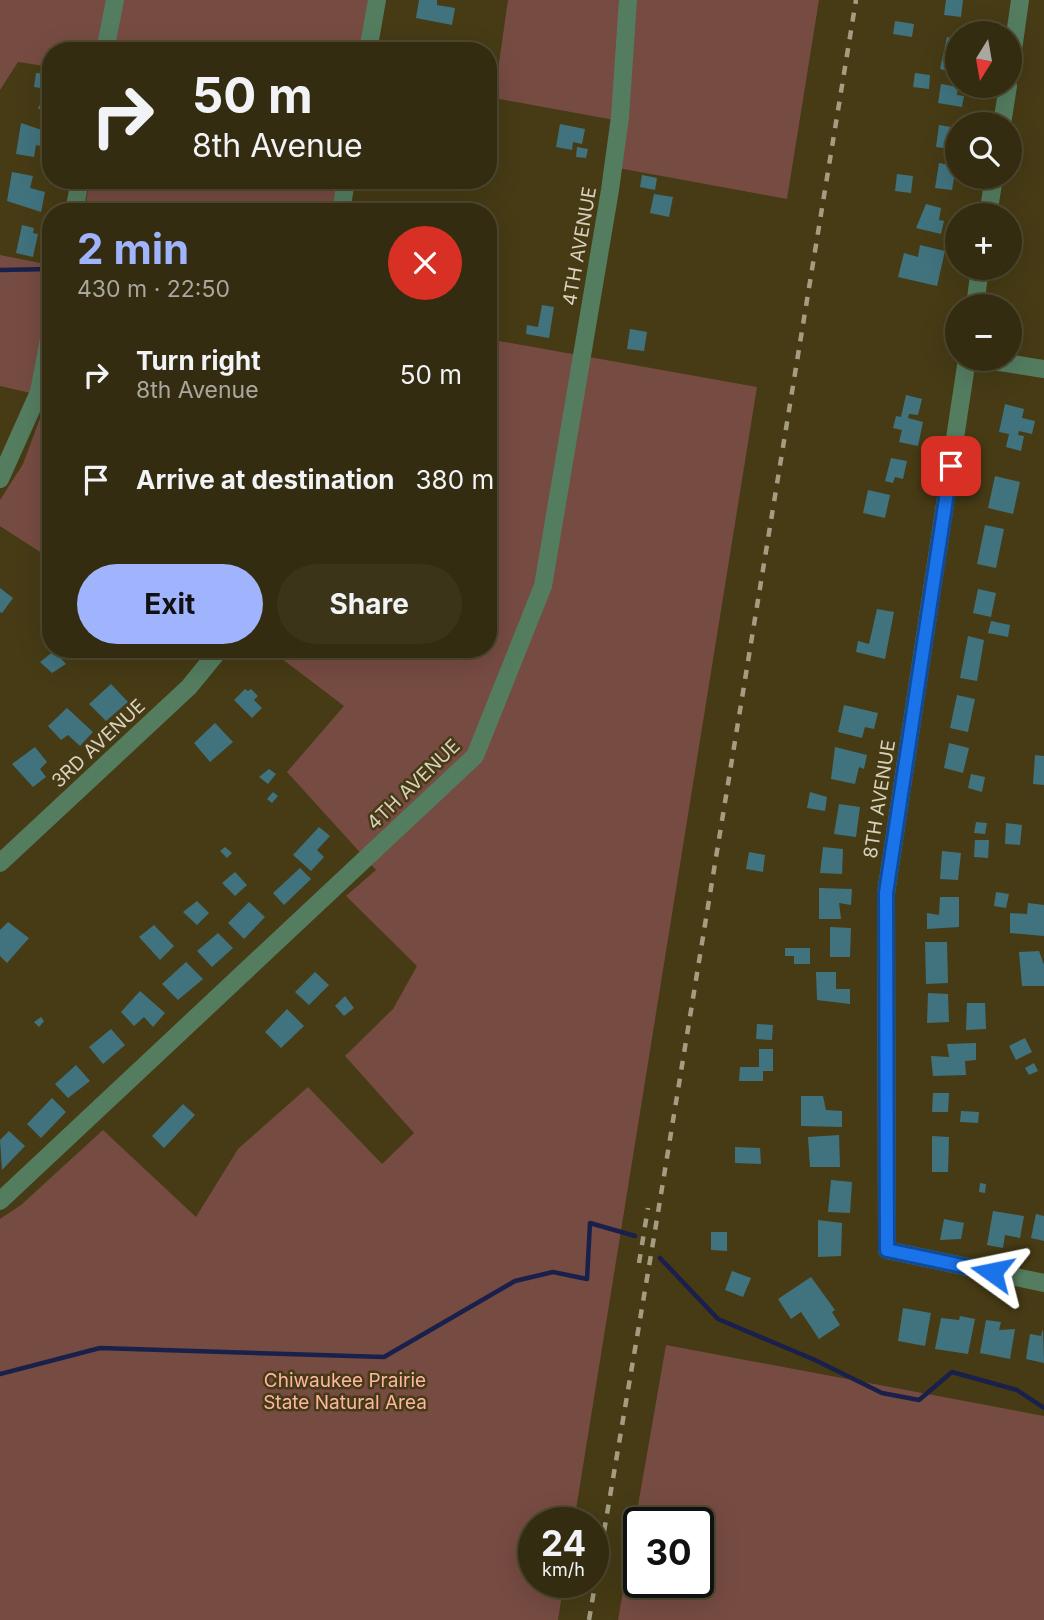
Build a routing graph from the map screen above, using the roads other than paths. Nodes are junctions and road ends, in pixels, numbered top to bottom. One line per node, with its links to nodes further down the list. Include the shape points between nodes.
1 (115, 0): 6 (street)
2 (377, 0): 7 (street)
3 (628, 0): 15 (street, 4TH AVENUE, via 610,190 543,586 475,756)
4 (1020, 0): 5 (street)
5 (1017, 21)
6 (107, 42)
7 (370, 42)
8 (1022, 366): 9 (street)
9 (1044, 369)
10 (965, 371): 16 (street, 8TH AVENUE, via 886,893 887,1250)
11 (42, 376): 12 (street)
12 (0, 479)
13 (212, 658): 14 (street, 3RD AVENUE, via 188,687)
14 (0, 863)
15 (0, 1201)
16 (1044, 1283)

